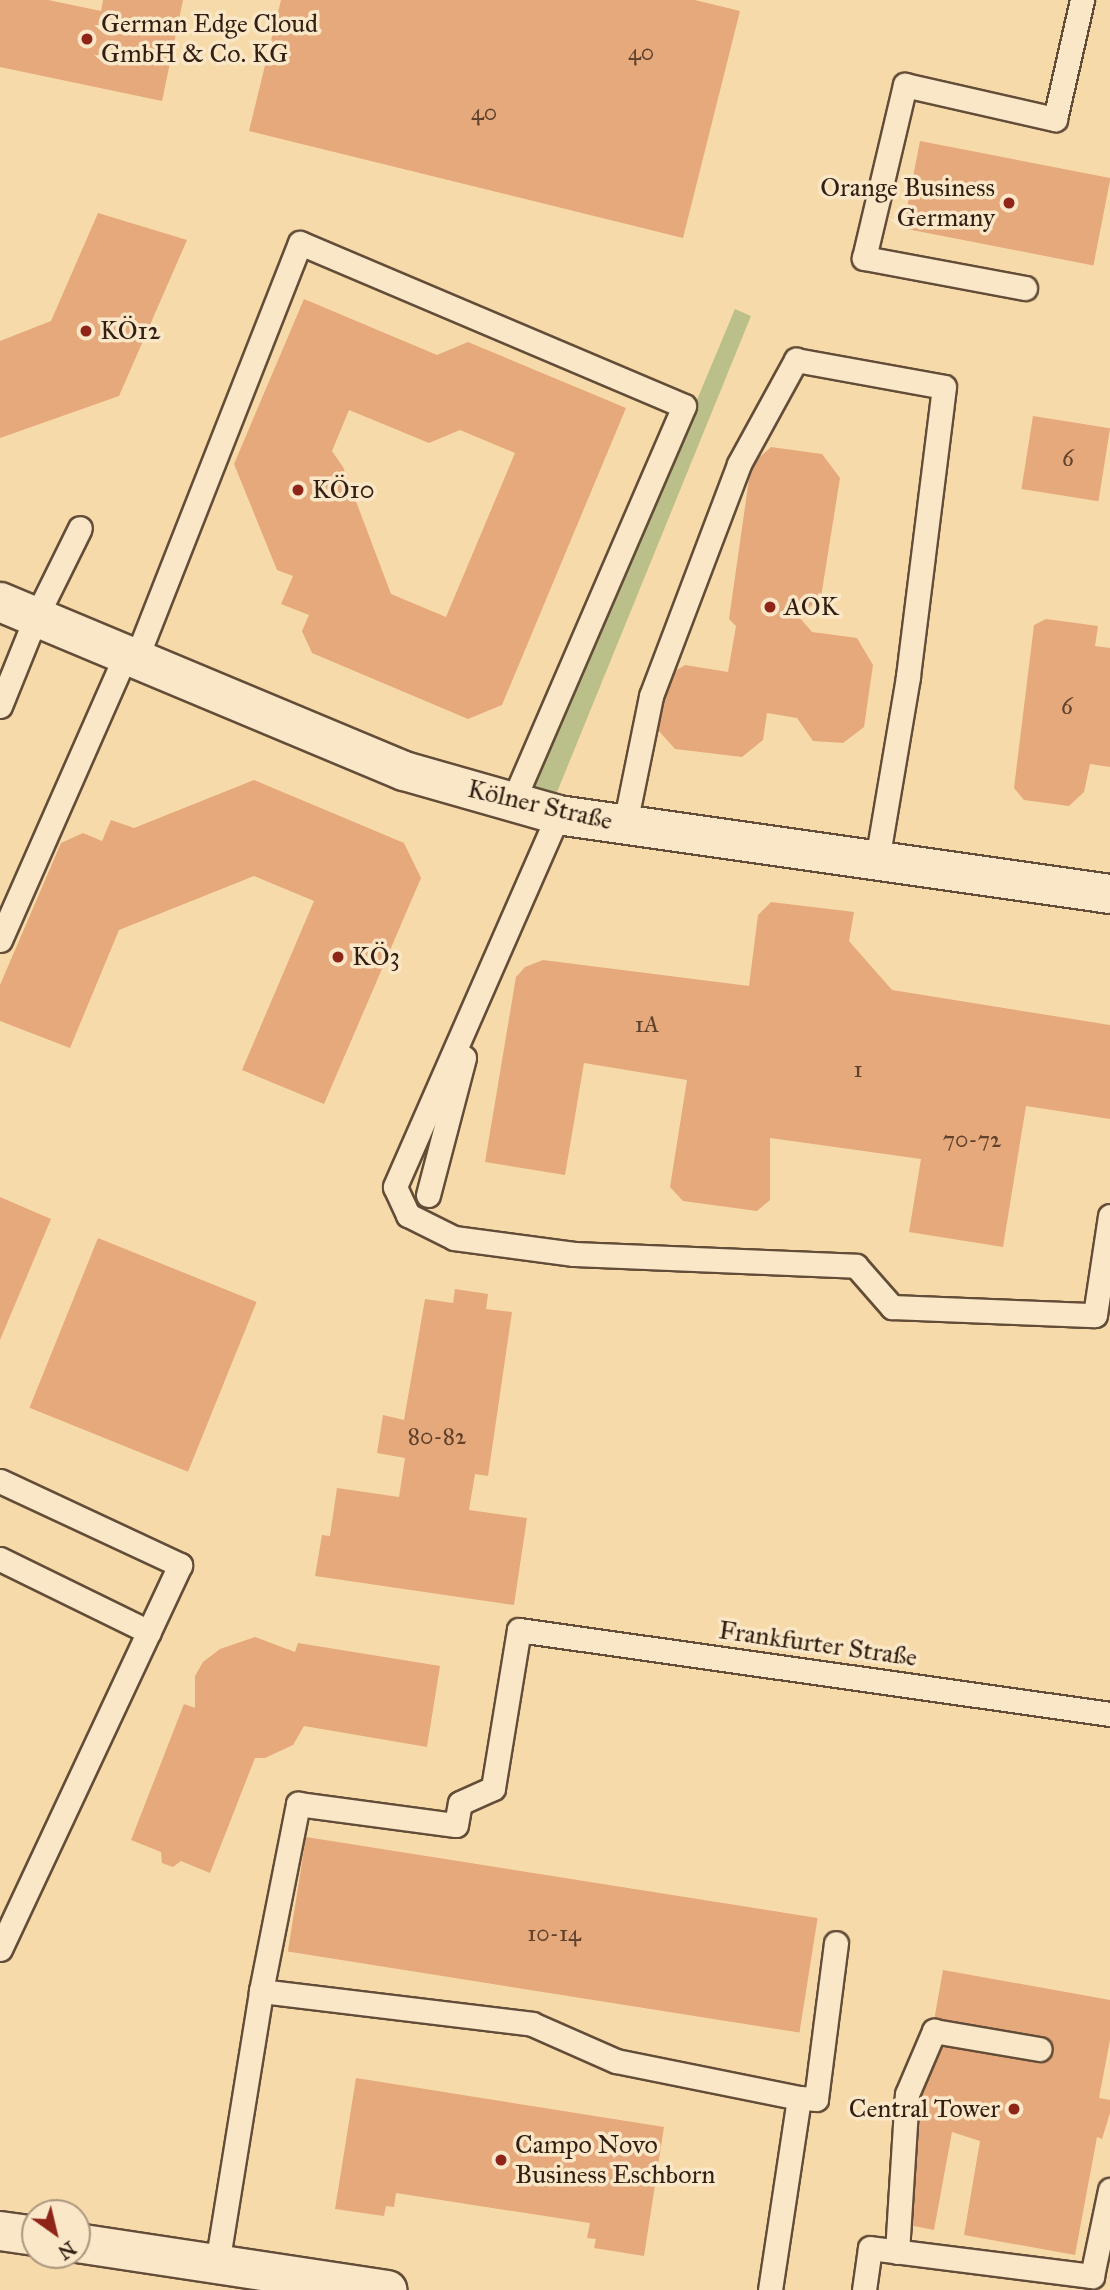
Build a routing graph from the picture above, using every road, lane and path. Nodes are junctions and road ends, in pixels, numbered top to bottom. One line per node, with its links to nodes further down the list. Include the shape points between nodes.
1 (1082, 0): 2 (lane, via 1055,119 905,85 864,258)
2 (1025, 288)
3 (80, 528): 5 (lane)
4 (0, 602): 5 (street, Kölner Straße)
5 (36, 617): 6 (street, Kölner Straße); 7 (lane)
6 (131, 656): 8 (street, Kölner Straße, via 404,771); 8 (lane, via 300,243 684,406); 13 (lane)
7 (0, 706)
8 (513, 802): 9 (street, Kölner Straße)
9 (558, 815): 10 (street, Kölner Straße); 14 (lane)
10 (625, 824): 11 (street, Kölner Straße); 11 (lane, via 650,696 738,464 796,360 944,387 908,677)
11 (877, 860): 12 (street, Kölner Straße)
12 (1110, 894)
13 (0, 940)
14 (481, 990): 15 (lane); 16 (lane, via 395,1187 408,1215 454,1238 574,1254 856,1266 892,1307 1095,1315)
15 (428, 1195)
16 (1110, 1216)
17 (0, 1481): 19 (lane, via 180,1565)
18 (0, 1559): 19 (lane)
19 (149, 1632): 22 (lane)
20 (1110, 1714): 23 (lane, Frankfurter Straße, via 519,1630 493,1788 460,1803 456,1825 298,1804)
21 (836, 1943): 25 (lane, via 816,2098)
22 (0, 1949)
23 (261, 1991): 25 (lane, via 532,2024 615,2061); 31 (lane)
24 (1039, 2049): 30 (lane, via 934,2031 907,2094)
25 (799, 2098): 33 (lane)
26 (1110, 2190): 30 (lane, via 1092,2276)
27 (0, 2231): 28 (street)
28 (21, 2234)
29 (91, 2245): 31 (street)
30 (897, 2252): 34 (lane, via 870,2248)
31 (217, 2264): 32 (street)
32 (387, 2290)
33 (770, 2290)
34 (864, 2290)

